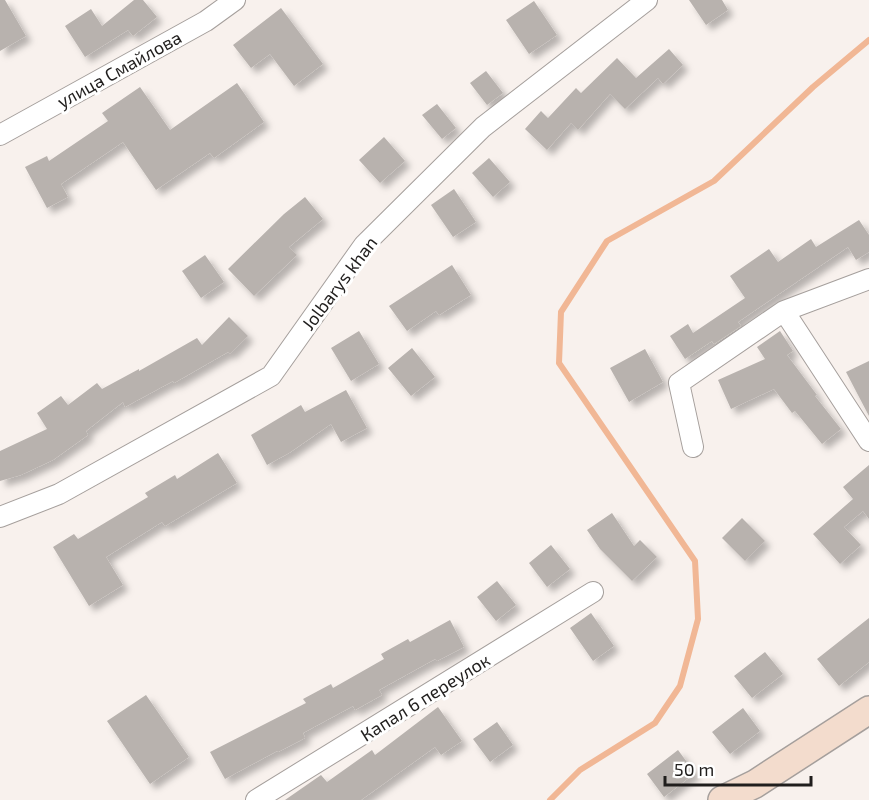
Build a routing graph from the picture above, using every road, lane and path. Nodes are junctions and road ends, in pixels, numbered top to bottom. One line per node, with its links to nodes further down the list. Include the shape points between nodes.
1 (235, 0): 3 (street, улица Смайлова, via 206,21)
2 (647, 0): 8 (street, Jolbarys khan, via 483,127 364,245 271,375 59,494)
3 (0, 135)
4 (869, 279): 5 (street)
5 (784, 310): 6 (street); 7 (street, via 679,383)
6 (869, 441)
7 (693, 447)
8 (0, 517)
9 (593, 592): 11 (street, Капал 6 переулок)
10 (869, 710): 12 (street, via 755,784)
11 (256, 800)
12 (722, 800)

